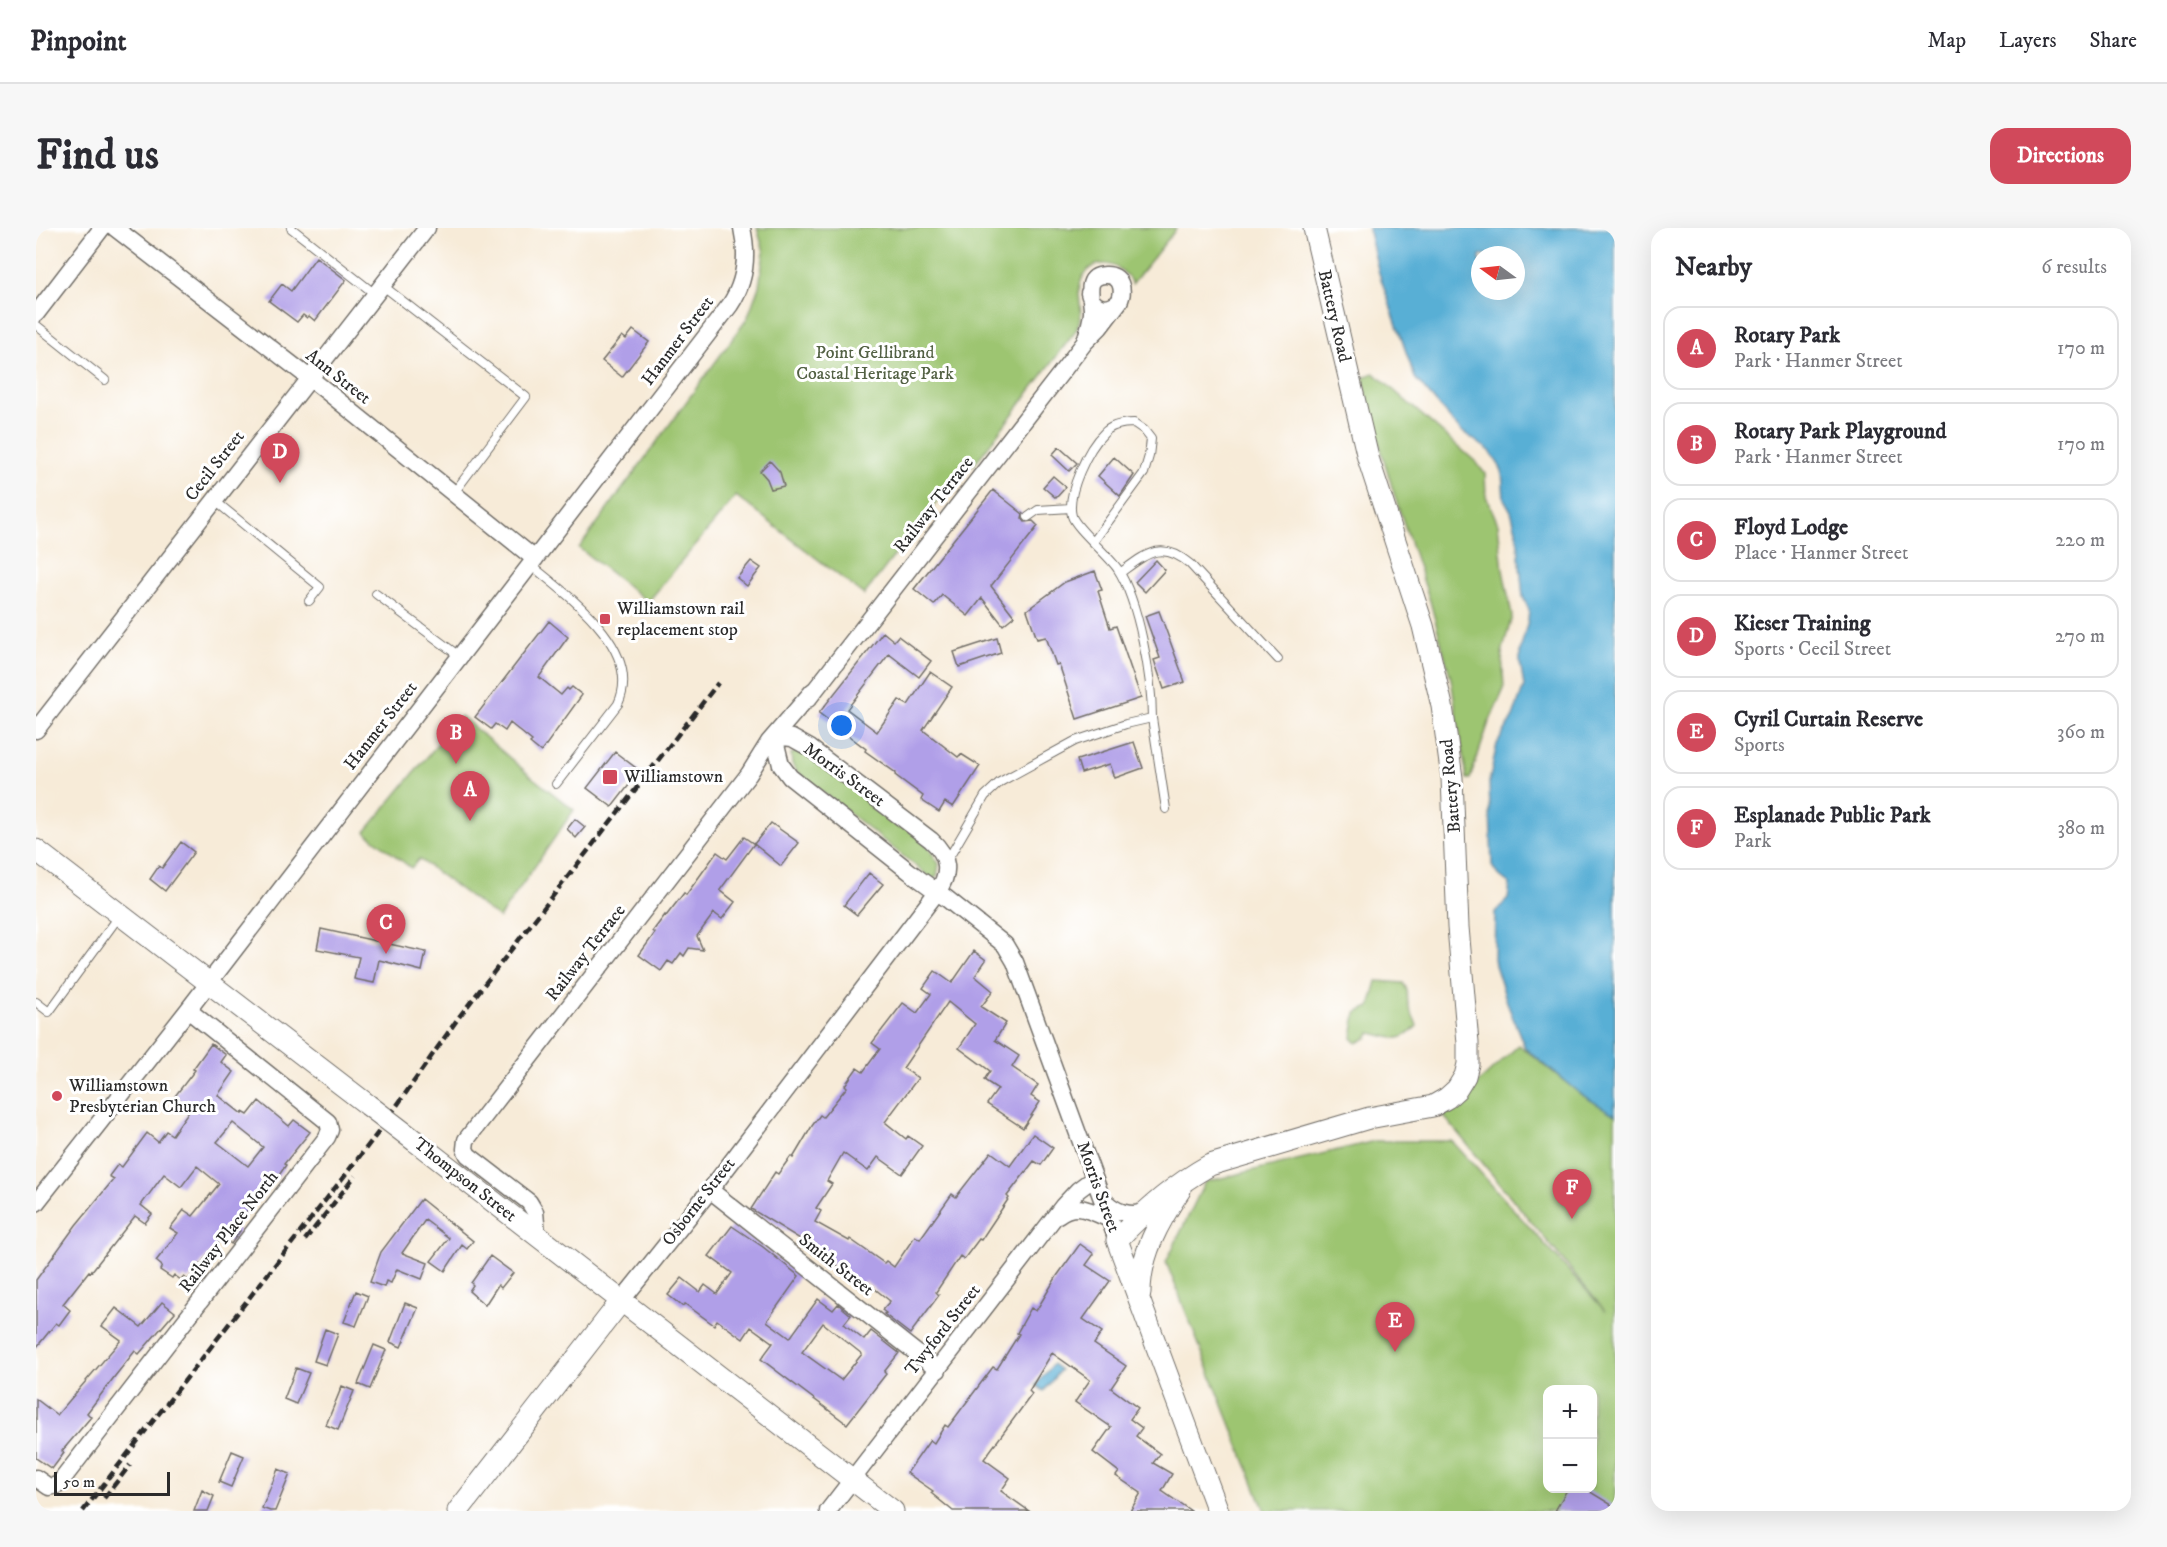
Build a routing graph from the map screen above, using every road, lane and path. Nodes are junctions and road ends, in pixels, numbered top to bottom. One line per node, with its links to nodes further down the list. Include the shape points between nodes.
1 (102, 228): 10 (street)
2 (115, 228): 13 (street, Ann Street)
3 (291, 228): 7 (lane)
4 (427, 228): 7 (street, Cecil Street)
5 (742, 228): 20 (street, Hanmer Street, via 745,266 741,285 730,305)
6 (1314, 228): 44 (street, Battery Road, via 1368,458 1423,626 1442,706 1452,778 1468,1064 1457,1089 1433,1106 1369,1118 1225,1159 1202,1169)
7 (379, 289): 13 (street, Cecil Street); 15 (lane, via 526,397)
8 (1089, 293): 9 (street, via 1101,308); 9 (street, via 1093,281 1108,275 1121,285); 12 (street, Railway Terrace, via 1092,313)
9 (1119, 302): 12 (street, Railway Terrace)
10 (36, 314)
11 (36, 326): 14 (lane)
12 (1085, 342): 26 (street, Railway Terrace)
13 (310, 378): 15 (street, Ann Street); 16 (street, Cecil Street)
14 (105, 380)
15 (453, 494): 20 (street, Ann Street)
16 (213, 500): 23 (lane, via 320,587); 28 (street, Cecil Street)
17 (1071, 508): 18 (lane, via 1041,509); 19 (lane, via 1074,522); 19 (lane, via 1077,478 1103,433 1114,426 1138,425 1151,439 1145,470)
18 (1028, 517)
19 (1094, 541): 21 (lane)
20 (533, 562): 24 (street, Hanmer Street); 31 (lane, via 598,624 613,646 622,676 618,704)
21 (1120, 573): 25 (lane, via 1150,552 1178,554); 27 (lane, via 1138,620)
22 (376, 594): 24 (lane)
23 (309, 601)
24 (459, 656): 37 (street, Hanmer Street)
25 (1278, 659)
26 (813, 692): 29 (street, Railway Terrace); 30 (street, Railway Terrace, via 792,727 795,736)
27 (1152, 718): 32 (lane); 34 (lane, via 1074,741 1000,782 985,796)
28 (36, 730)
29 (774, 736): 30 (street, Morris Street, via 795,739); 35 (street, Morris Street, via 782,765 798,784); 47 (street, Railway Terrace, via 750,774 466,1140 468,1155 529,1202 535,1212)
30 (810, 748): 34 (street, Morris Street, via 931,840)
31 (556, 784)
32 (1166, 809)
33 (36, 850): 36 (street, Thompson Street)
34 (946, 862): 35 (street, via 945,879)
35 (937, 892): 40 (street, Morris Street, via 1010,951); 41 (street, Osborne Street)
36 (120, 915): 37 (street, Thompson Street); 38 (lane, via 49,1012)
37 (208, 982): 39 (street, Hanmer Street); 47 (street, Thompson Street, bridge)
38 (36, 1002)
39 (188, 1010): 42 (street, Hanmer Street); 52 (street, Railway Place North, via 328,1122 330,1130 58,1485 49,1487)
40 (1094, 1178): 43 (street, Morris Street); 45 (street, Twyford Street, via 1077,1190)
41 (710, 1190): 49 (street, Osborne Street); 51 (street, Smith Street)
42 (38, 1196)
43 (1102, 1197): 44 (street, via 1113,1208 1126,1213); 46 (street, Morris Street)
44 (1157, 1213): 48 (street, Battery Road, via 1150,1233); 50 (street, Battery Road, via 1140,1278)
45 (1053, 1218): 46 (street, via 1065,1209 1077,1207); 51 (street, Twyford Street)
46 (1109, 1219): 48 (street, Morris Street)
47 (537, 1234): 49 (street, Thompson Street)
48 (1118, 1242): 50 (street, Morris Street)
49 (621, 1299): 53 (street, Thompson Street); 54 (street, Osborne Street)
50 (1140, 1299): 57 (street, Morris Street)
51 (938, 1370): 53 (street, Twyford Street)
52 (36, 1478)
53 (852, 1479): 55 (street, Twyford Street); 56 (street, Thompson Street)
54 (458, 1511)
55 (828, 1511)
56 (893, 1511)
57 (1218, 1511)

